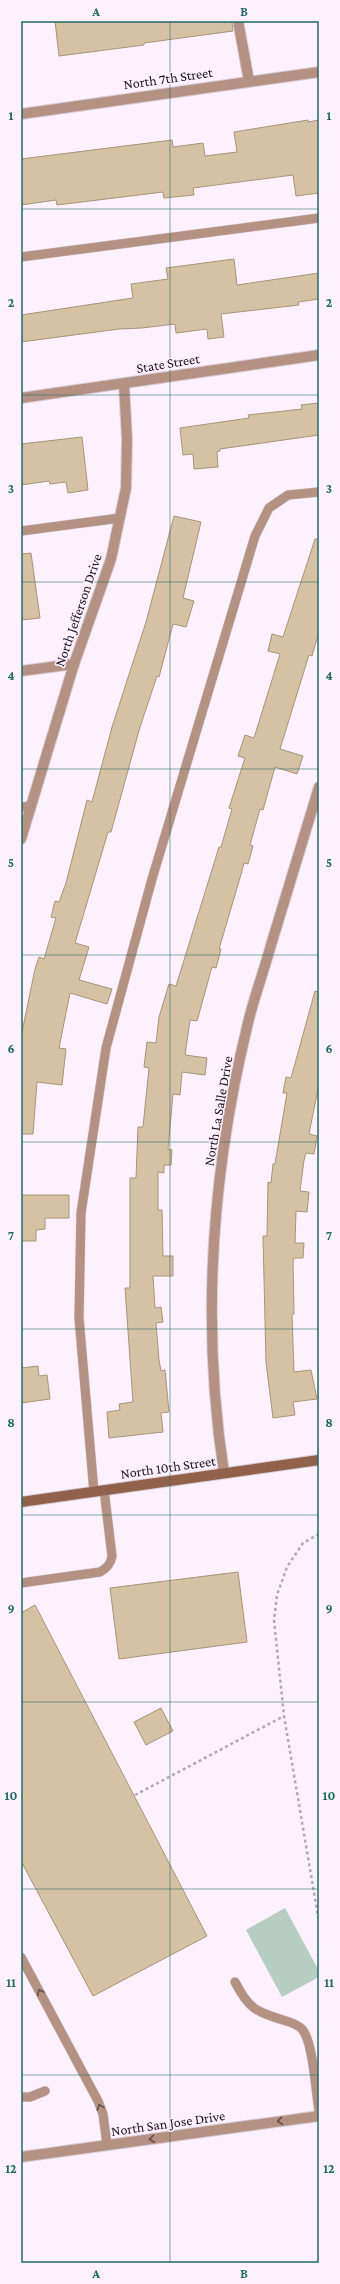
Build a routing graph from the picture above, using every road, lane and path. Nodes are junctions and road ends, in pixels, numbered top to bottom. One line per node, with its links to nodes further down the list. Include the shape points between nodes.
1 (238, 21): 3 (street)
2 (319, 72): 3 (street, North 7th Street)
3 (249, 81): 4 (street, North 7th Street)
4 (21, 114)
5 (319, 218): 6 (lane)
6 (21, 257)
7 (319, 355): 8 (street, State Street)
8 (124, 384): 9 (street, State Street); 11 (street, North Jefferson Drive, via 126,488)
9 (21, 398)
10 (319, 492): 20 (lane, via 288,495 269,508 255,536 152,879 106,1048 81,1213 79,1318)
11 (120, 518): 12 (lane); 13 (street, North Jefferson Drive, via 111,559)
12 (21, 531)
13 (74, 664): 14 (street); 16 (street, North Jefferson Drive)
14 (21, 671)
15 (319, 787): 19 (street, North La Salle Drive, via 248,1022 224,1138 214,1245 211,1348 215,1419)
16 (26, 806): 17 (street, North Jefferson Drive)
17 (21, 839)
18 (319, 1460): 19 (main road, North 10th Street)
19 (224, 1474): 20 (main road, North 10th Street)
20 (99, 1491): 21 (main road, North 10th Street); 23 (lane, via 112,1556 112,1562 107,1568 100,1572)
21 (21, 1502)
22 (319, 1534): 24 (path, via 303,1543 287,1567 277,1595 274,1620)
23 (21, 1583)
24 (284, 1716): 25 (path); 26 (path)
25 (135, 1795)
26 (319, 1922)
27 (21, 1957): 33 (lane, one-way to 27, via 103,2114 98,2101)
28 (235, 1982): 31 (lane, via 245,2001 253,2008 296,2024 303,2030 309,2045)
29 (45, 2091): 30 (lane, via 30,2097)
30 (21, 2097)
31 (319, 2111)
32 (319, 2116): 33 (street, North San Jose Drive, one-way to 33)
33 (107, 2145): 34 (street, North San Jose Drive)
34 (21, 2157)

